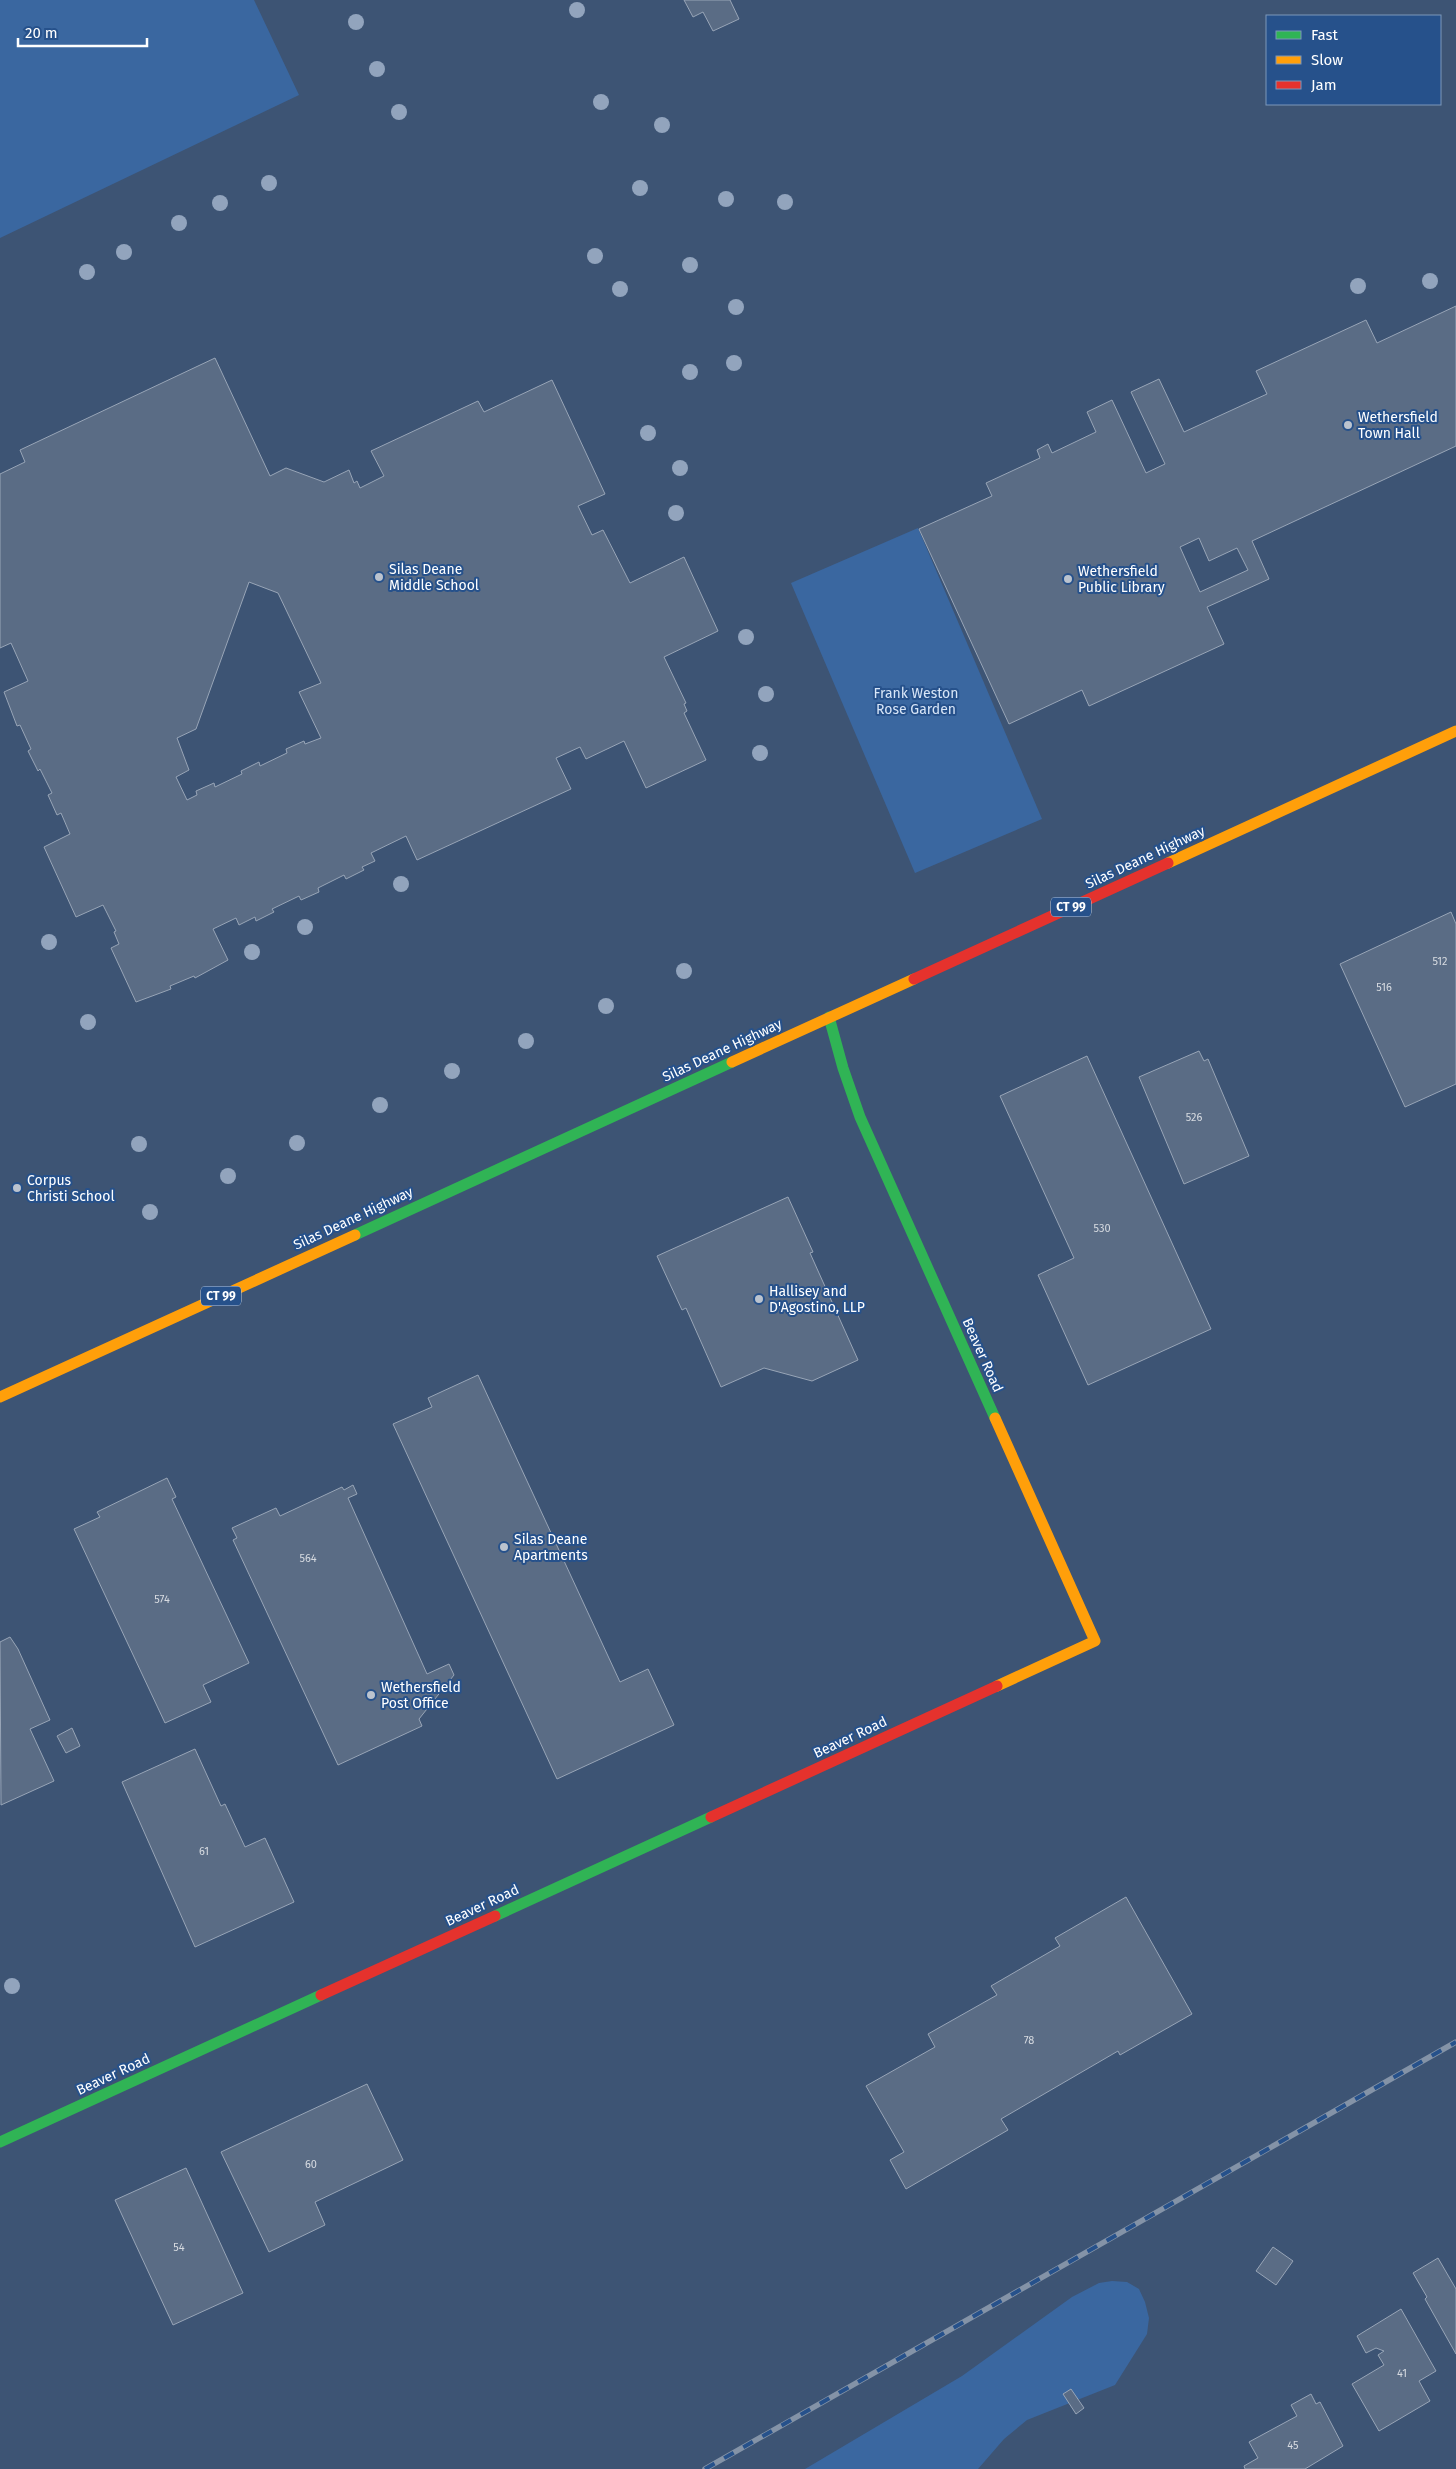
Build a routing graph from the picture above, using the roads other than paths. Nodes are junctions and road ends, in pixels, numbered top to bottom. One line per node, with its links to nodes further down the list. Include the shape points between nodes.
1 (1456, 731): 2 (street, Silas Deane Highway / CT 99)
2 (829, 1017): 3 (street, Silas Deane Highway / CT 99); 4 (street, Beaver Road, via 860,1117 1095,1641)
3 (0, 1397)
4 (0, 2142)

